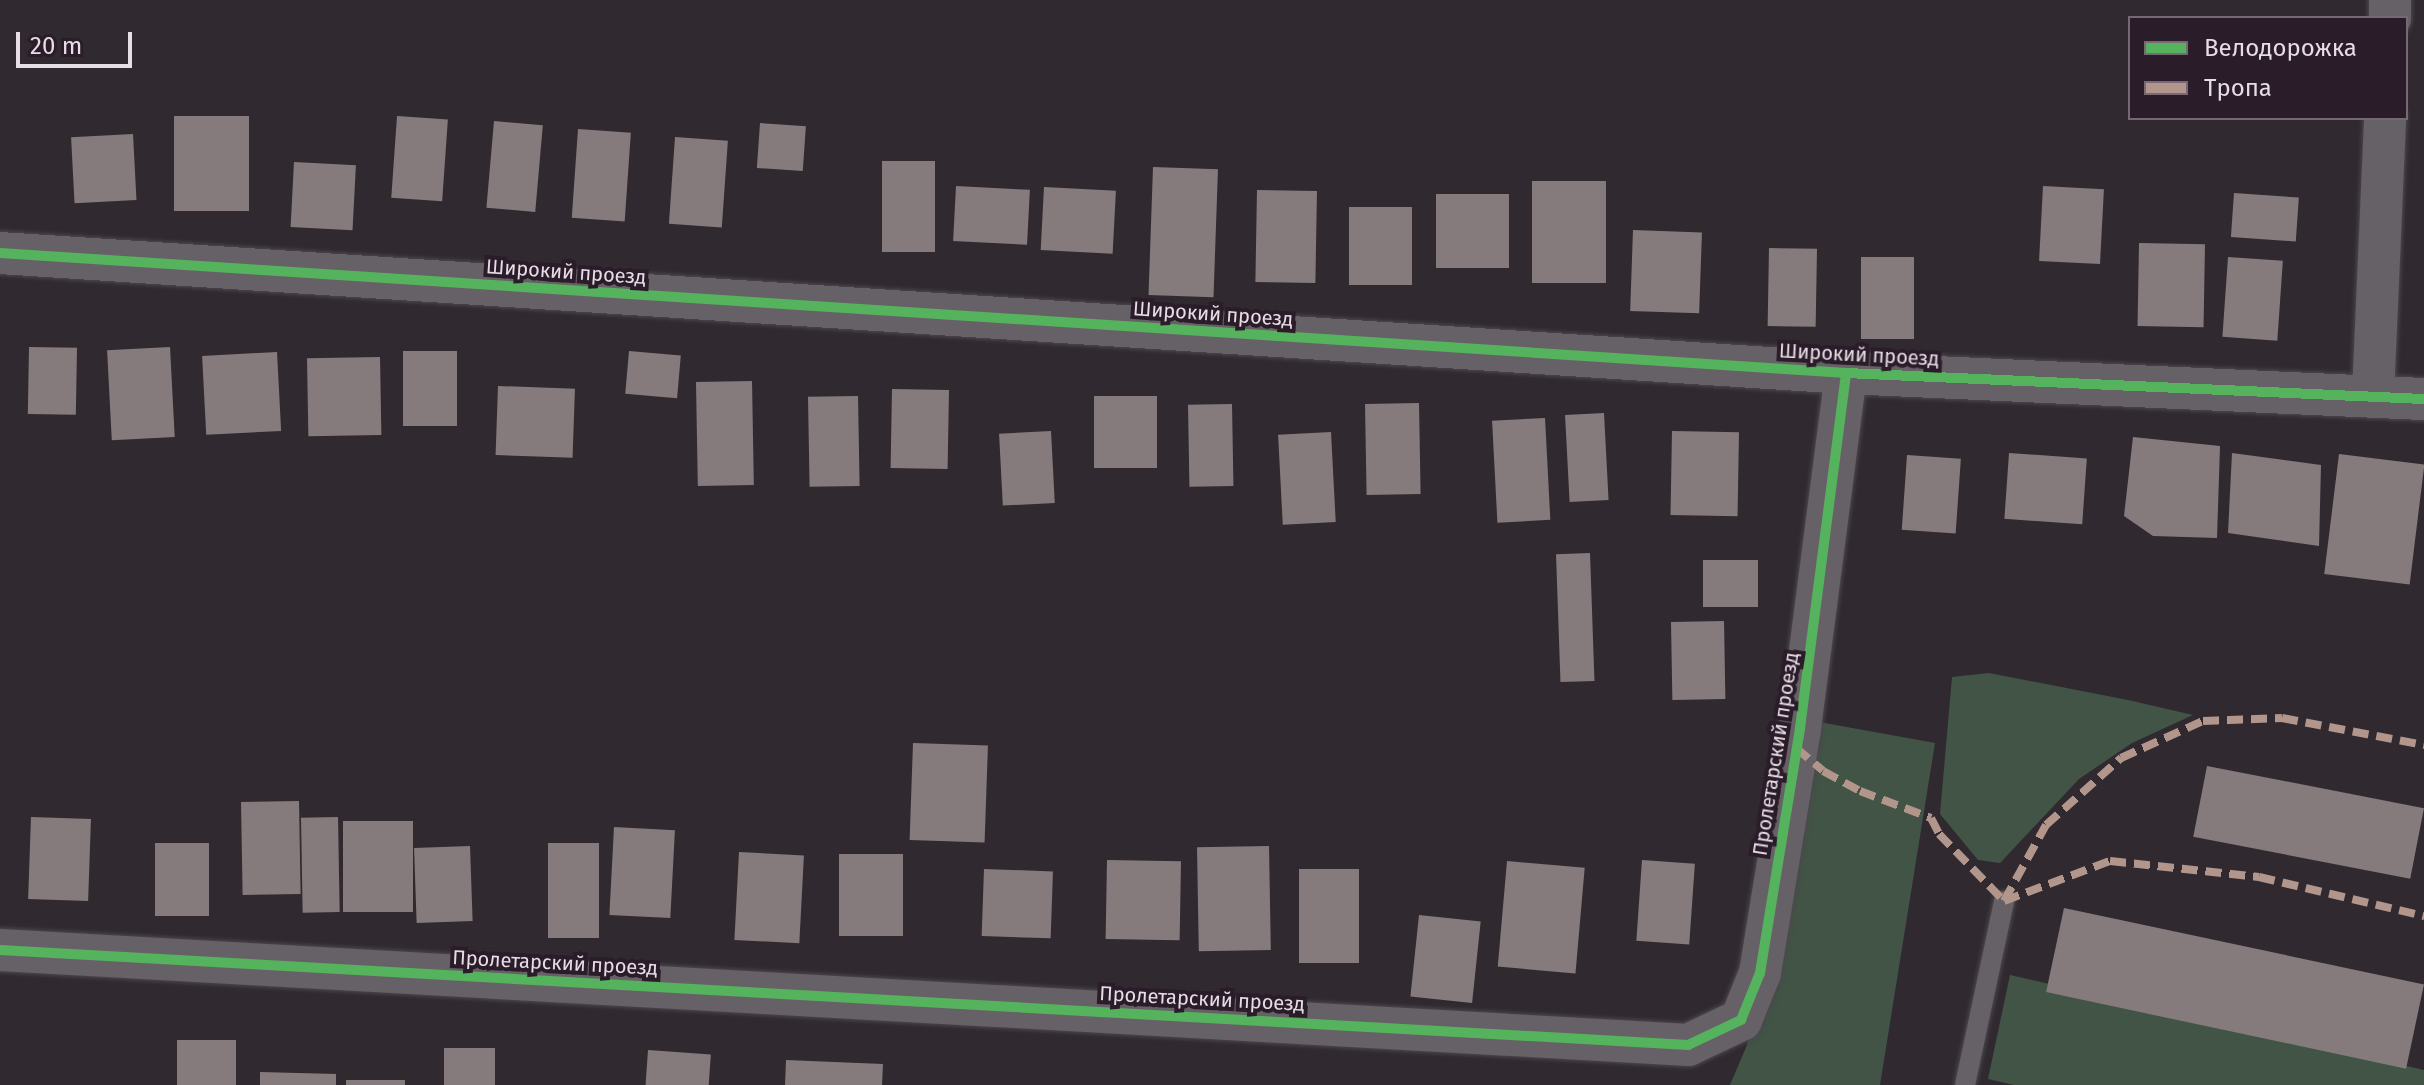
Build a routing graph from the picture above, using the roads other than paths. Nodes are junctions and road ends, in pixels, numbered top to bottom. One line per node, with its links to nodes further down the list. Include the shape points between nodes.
1 (2385, 120): 4 (street)
2 (0, 253): 3 (street, Широкий проезд)
3 (1846, 373): 4 (street, Широкий проезд); 7 (street, Пролетарский проезд, via 1800,728 1760,973 1741,1020 1688,1045)
4 (2373, 396): 5 (street, Широкий проезд)
5 (2424, 399)
6 (2004, 901): 8 (lane)
7 (0, 950)
8 (1965, 1085)

